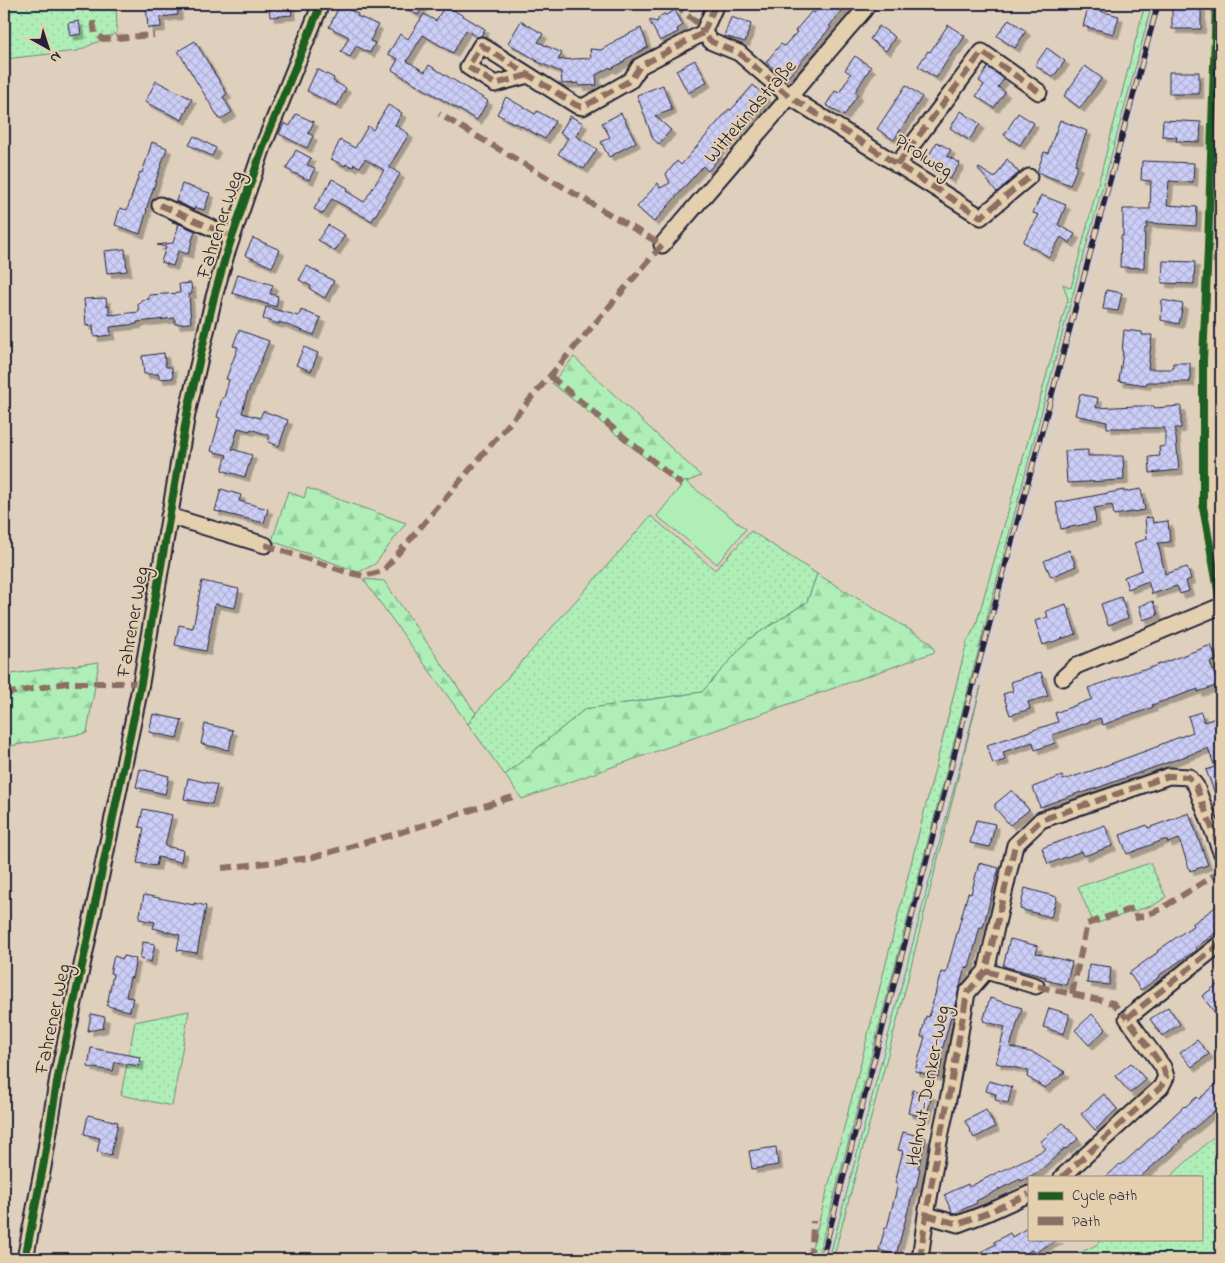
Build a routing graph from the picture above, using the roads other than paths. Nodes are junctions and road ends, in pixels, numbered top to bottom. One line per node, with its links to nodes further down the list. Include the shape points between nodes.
1 (321, 4): 13 (street, Fahrener Weg, via 264,144)
2 (716, 4): 4 (street)
3 (868, 4): 7 (street, Wittekindstraße)
4 (703, 33): 5 (street, via 640,66 631,80 583,107); 7 (street, Pirolweg, via 712,42 739,53)
5 (528, 75)
6 (1039, 92): 10 (street, via 982,52)
7 (790, 97): 10 (street, Pirolweg); 14 (street, Wittekindstraße)
8 (1221, 105): 9 (street)
9 (1221, 128): 15 (street)
10 (897, 164): 11 (street, Pirolweg, via 981,217)
11 (1029, 177)
12 (160, 205): 13 (street, Fahrener Weg)
13 (232, 237): 16 (street, Fahrener Weg, via 214,297 187,414)
14 (662, 245)
15 (1218, 284): 18 (street, via 1212,342 1210,438 1214,536)
16 (169, 516): 17 (street); 28 (street, Fahrener Weg, via 141,683 58,1077)
17 (265, 545)
18 (1221, 568)
19 (1221, 606): 20 (street, via 1076,666)
20 (1062, 678)
21 (1221, 852): 23 (street, Helmut-Denker-Weg, via 1196,786 1189,777 1169,776 1041,820 1015,845)
22 (1221, 943): 25 (street, via 1127,1018 1163,1067 1166,1077 1161,1087)
23 (986, 971): 24 (street); 27 (street, Helmut-Denker-Weg, via 967,993)
24 (1036, 986)
25 (1063, 1176)
26 (1028, 1194): 27 (street, via 958,1224)
27 (926, 1214): 29 (street, Helmut-Denker-Weg)
28 (25, 1259)
29 (920, 1259)

